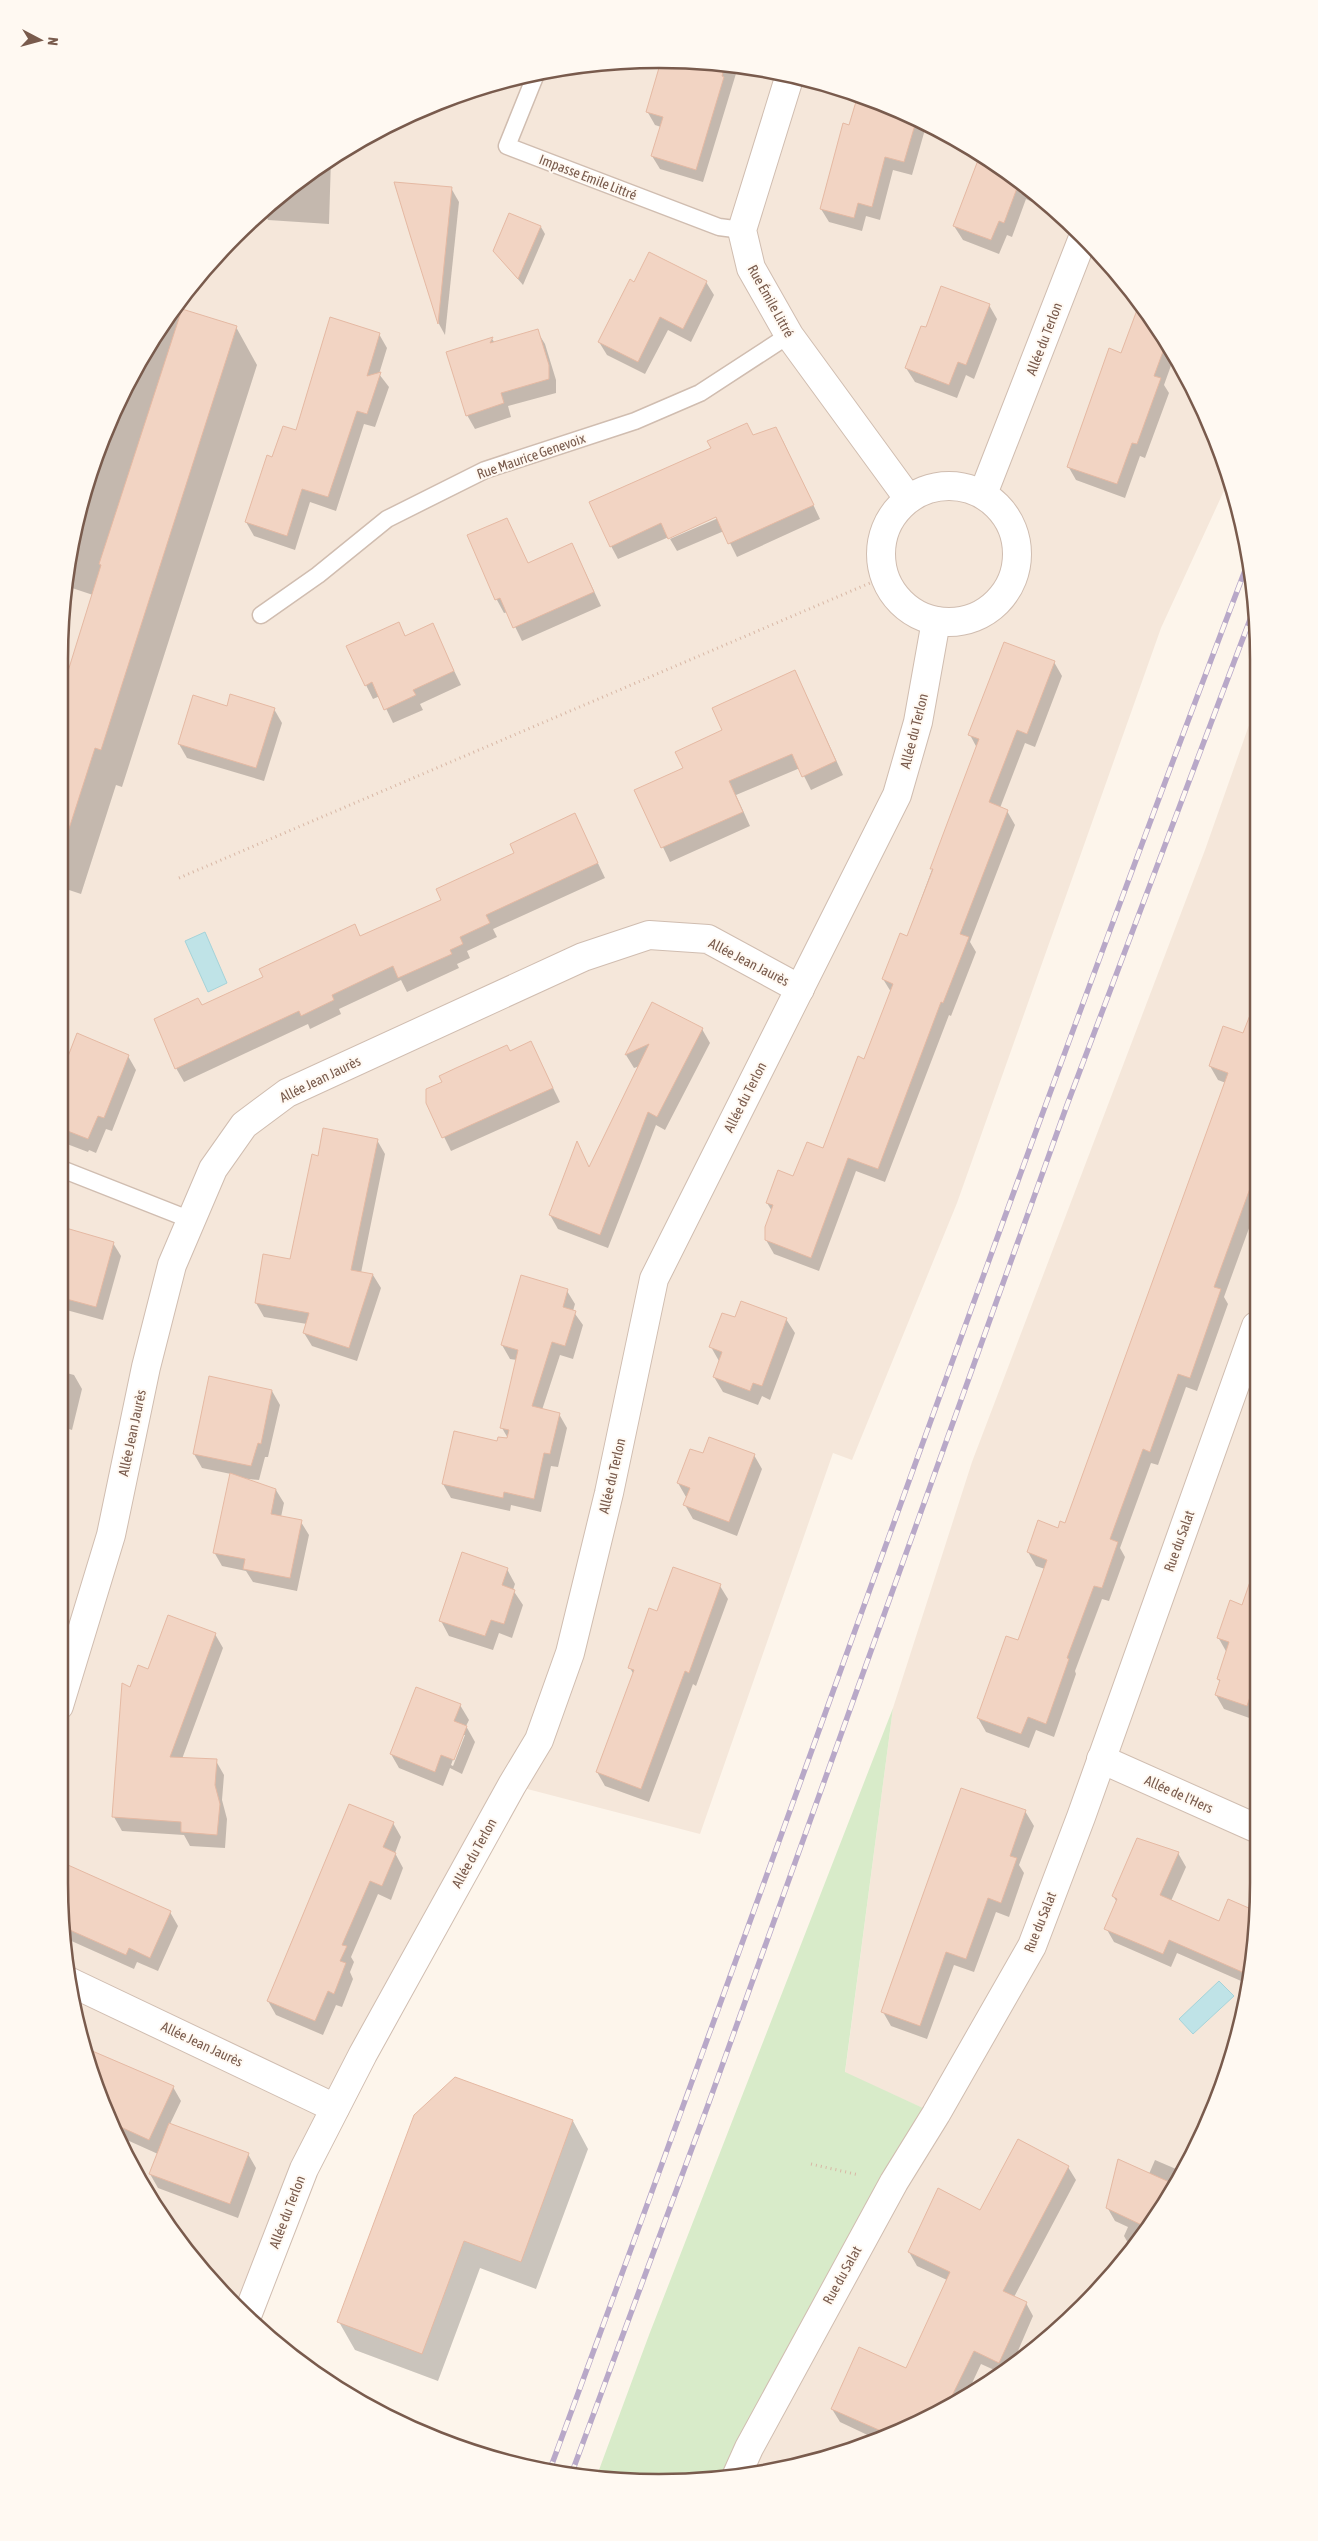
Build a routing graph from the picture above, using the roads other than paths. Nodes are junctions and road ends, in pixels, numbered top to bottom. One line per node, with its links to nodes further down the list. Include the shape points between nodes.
1 (533, 82): 3 (lane, Impasse Emile Littré, via 508,146 719,228)
2 (788, 82): 3 (street)
3 (742, 230): 5 (street, Rue Émile Littré, via 751,268)
4 (1080, 244): 6 (street, Allée du Terlon)
5 (789, 335): 7 (street, Rue Émile Littré); 8 (lane, Rue Maurice Genevoix, via 700,393 635,421 485,470 387,519 318,575)
6 (983, 494): 7 (street, via 965,487 945,485 925,489); 9 (street, via 1011,526 1017,546 1016,568 1008,588 995,604 977,616 956,622)
7 (908, 498): 9 (street, via 892,514 883,534 880,556 884,577 896,598 914,613)
8 (261, 615)
9 (936, 622): 10 (street, Allée du Terlon, via 918,722 897,796)
10 (800, 989): 12 (street, Allée Jean Jaurès, via 708,939 649,935 583,957 287,1093 244,1124 213,1169); 18 (street, Allée du Terlon, via 654,1279 609,1493 570,1653 539,1740)
11 (68, 1171): 12 (lane)
12 (191, 1220): 14 (street, Allée Jean Jaurès, via 172,1265 146,1367 111,1535)
13 (1250, 1343): 15 (street, Rue du Salat)
14 (68, 1676)
15 (1101, 1760): 16 (street, Allée de l'Hers); 20 (street, Rue du Salat, via 1032,1946 942,2105 894,2182)
16 (1250, 1825)
17 (77, 1985): 18 (street, Allée Jean Jaurès)
18 (335, 2108): 19 (street, Allée du Terlon, via 304,2169)
19 (250, 2309)
20 (740, 2467)

